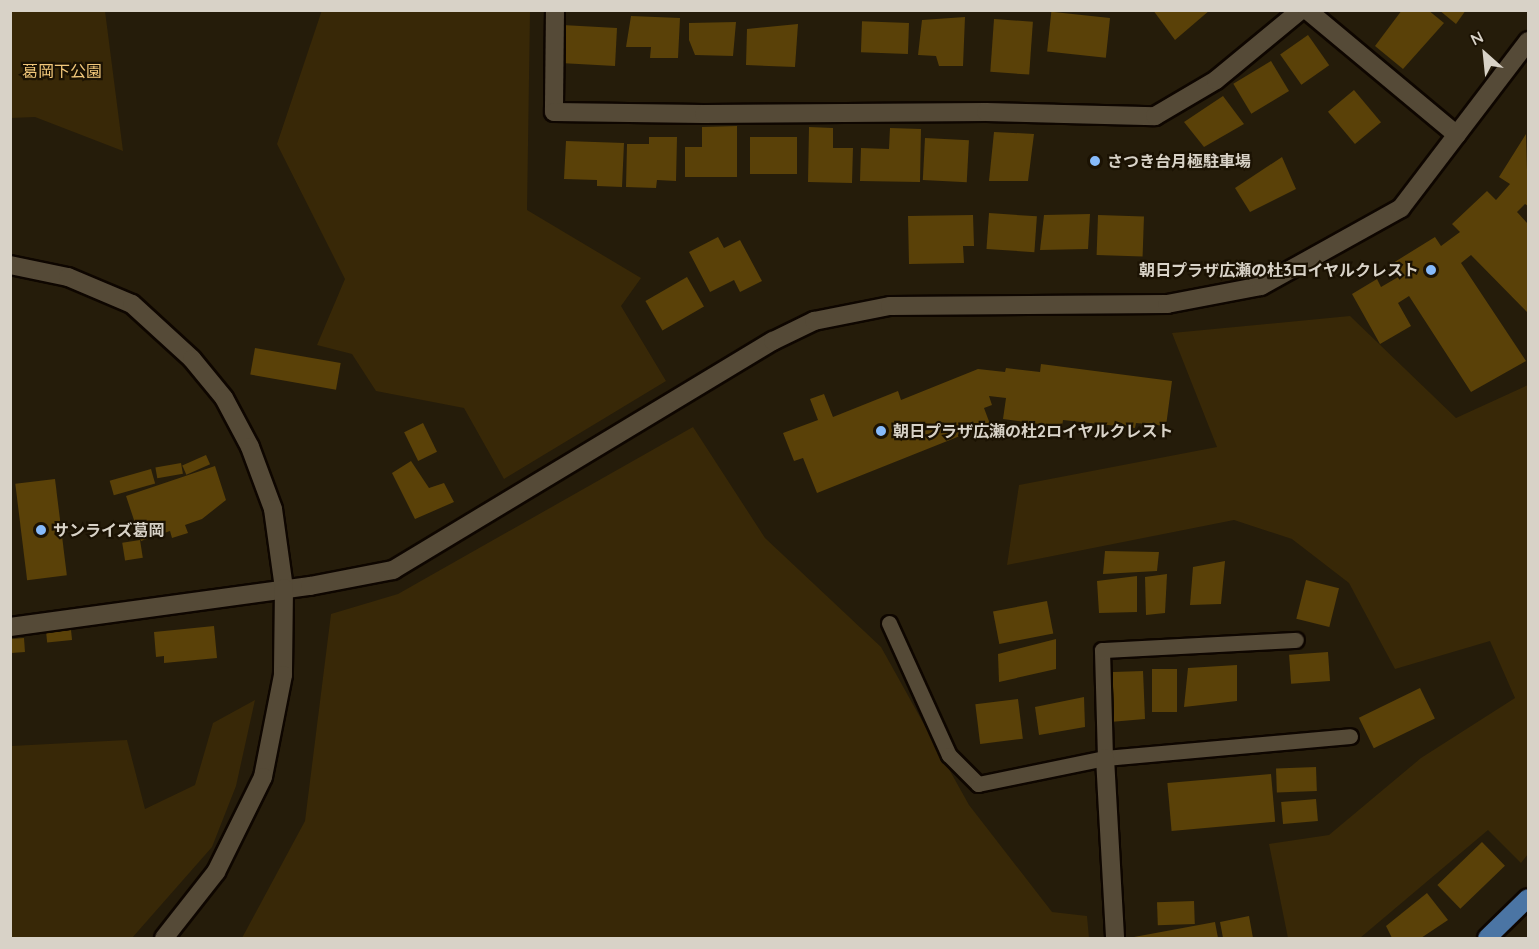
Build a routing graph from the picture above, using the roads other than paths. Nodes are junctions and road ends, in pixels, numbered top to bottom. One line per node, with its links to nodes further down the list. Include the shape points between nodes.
1 (555, 10): 2 (street, via 554,112 1155,116 1216,80)
2 (1301, 10)
3 (1308, 10): 5 (street)
4 (1528, 41): 5 (street)
5 (1457, 135): 7 (street, via 1401,208 1261,286 1167,304 890,306 814,321 773,341 393,570)
6 (10, 265): 7 (street, via 69,277 132,304 192,359 224,398 250,447 273,509)
7 (284, 588): 9 (street); 14 (street, via 282,675 263,777 216,872)
8 (889, 623): 12 (lane, via 949,755 978,784)
9 (10, 627)
10 (1296, 640): 12 (lane, via 1102,650)
11 (1350, 736): 12 (lane)
12 (1105, 758): 15 (street)
13 (1528, 898): 16 (main road)
14 (164, 939)
15 (1115, 939)
16 (1486, 939)

